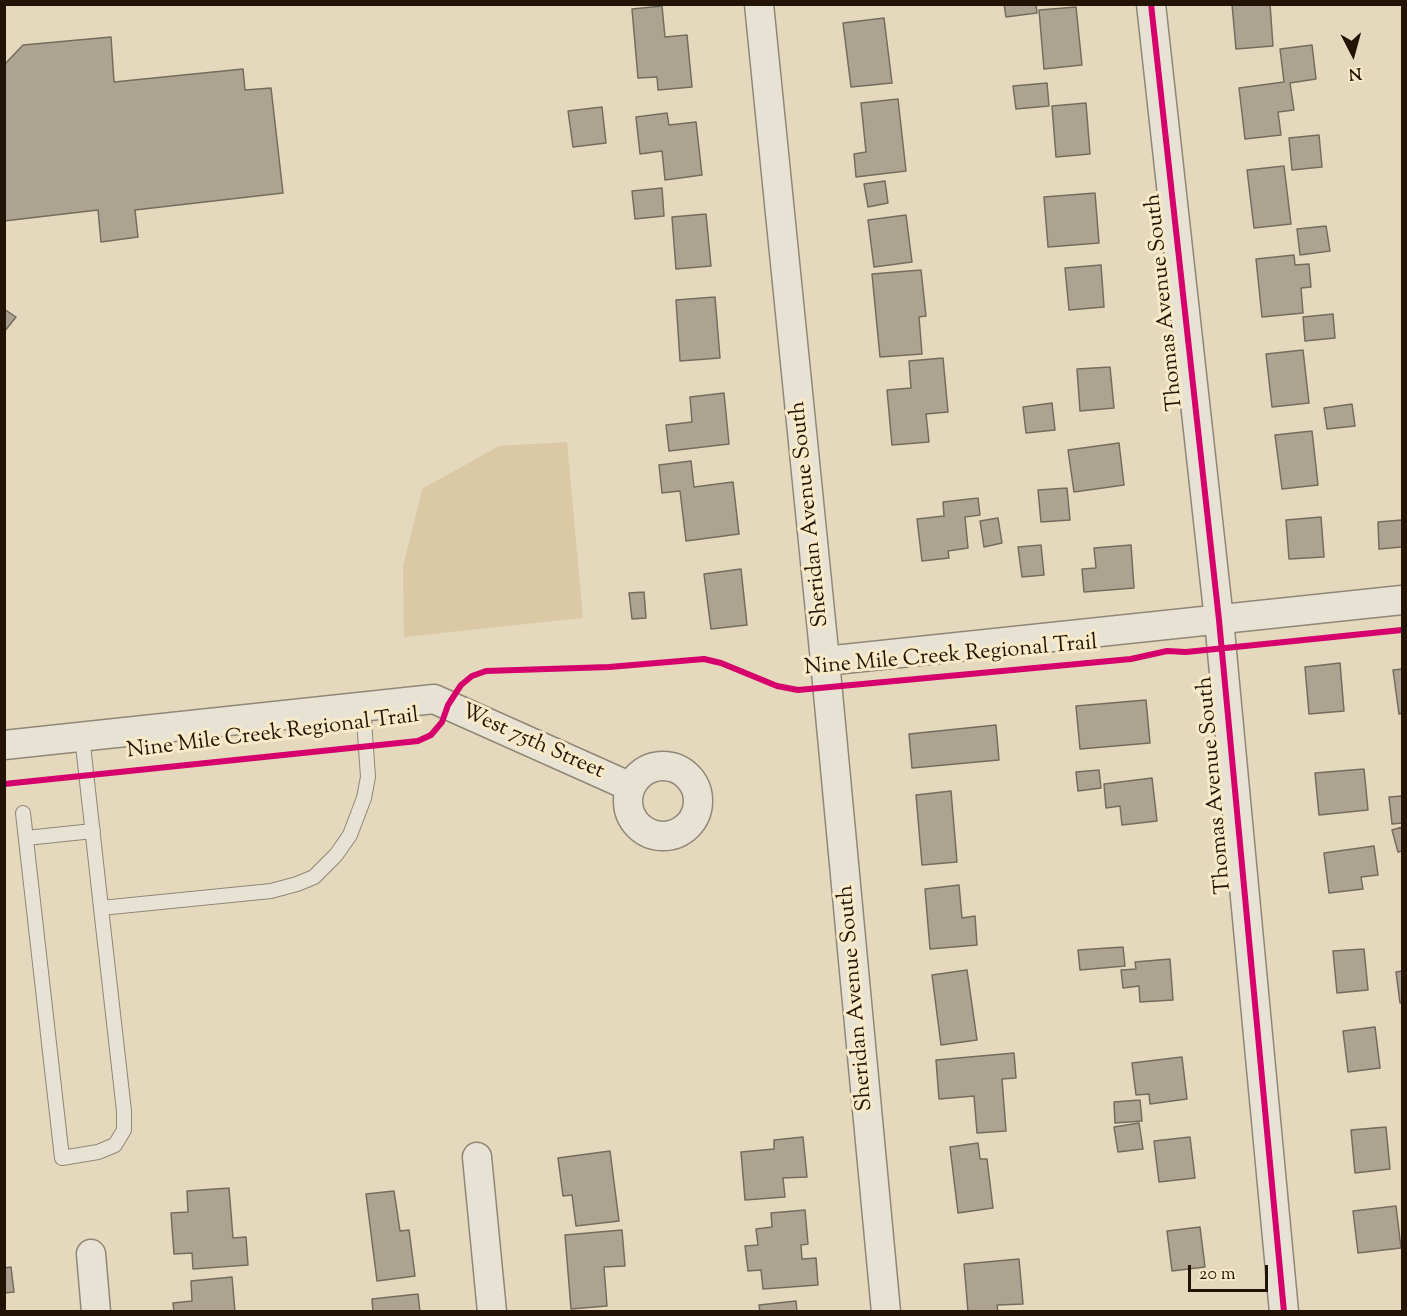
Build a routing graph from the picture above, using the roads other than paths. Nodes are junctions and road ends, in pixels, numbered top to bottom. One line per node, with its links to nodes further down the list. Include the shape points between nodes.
1 (759, 4): 5 (street, Sheridan Avenue South)
2 (1151, 4): 4 (street, Thomas Avenue South)
3 (1402, 600): 4 (street)
4 (1219, 620): 5 (street); 19 (street, Thomas Avenue South)
5 (825, 661): 18 (street, Sheridan Avenue South)
6 (363, 705): 7 (street, West 75th Street); 9 (street, West 75th Street, via 434,699); 13 (lane, via 368,758 364,798 350,836 314,877 271,891)
7 (82, 736): 8 (street, West 75th Street); 11 (lane)
8 (4, 745)
9 (631, 787)
10 (23, 813): 12 (lane)
11 (93, 831): 12 (lane); 13 (lane)
12 (26, 838): 13 (lane, via 62,1158 115,1145 124,1130)
13 (101, 908)
14 (477, 1157): 17 (street)
15 (91, 1254): 16 (street)
16 (96, 1311)
17 (492, 1311)
18 (886, 1311)
19 (1284, 1311)

